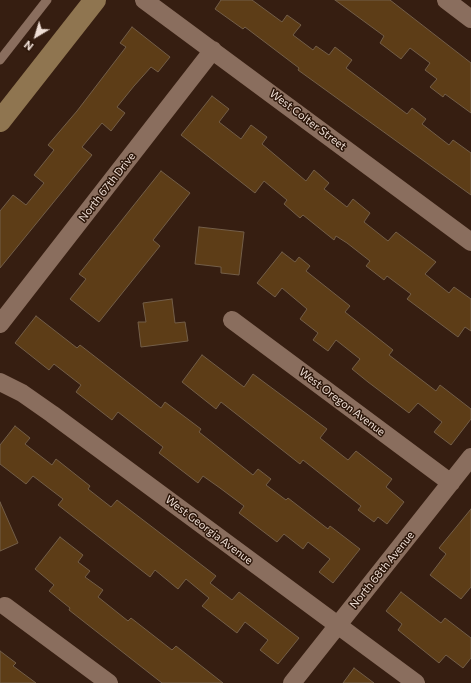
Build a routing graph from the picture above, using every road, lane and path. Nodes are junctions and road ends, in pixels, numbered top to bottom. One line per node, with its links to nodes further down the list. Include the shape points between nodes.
1 (47, 0): 7 (lane)
2 (95, 0): 8 (main road)
3 (144, 0): 6 (street, West Colter Street)
4 (446, 0): 5 (street)
5 (471, 19)
6 (213, 50): 9 (street, West Colter Street); 11 (street, North 67th Drive)
7 (0, 60)
8 (0, 121)
9 (471, 242)
10 (232, 320): 14 (street, West Oregon Avenue)
11 (0, 324)
12 (0, 382): 16 (street, West Georgia Avenue, via 22,393 52,414)
13 (471, 458): 14 (street, North 68th Avenue)
14 (451, 483): 16 (street, North 68th Avenue)
15 (5, 606): 17 (street)
16 (338, 626): 18 (street, North 68th Avenue); 19 (street, West Georgia Avenue)
17 (109, 683)
18 (292, 683)
19 (416, 683)

